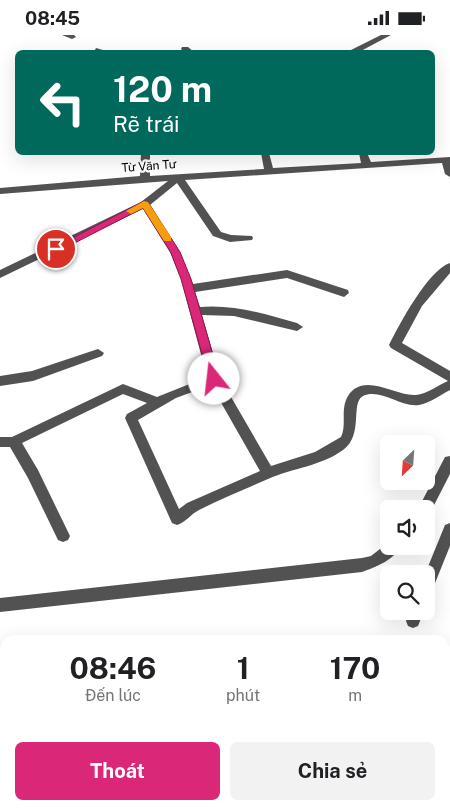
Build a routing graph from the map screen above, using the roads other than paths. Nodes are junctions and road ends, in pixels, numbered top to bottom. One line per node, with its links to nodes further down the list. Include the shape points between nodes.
1 (384, 35): 2 (street)
2 (355, 50)
3 (145, 155): 11 (street)
4 (265, 155): 8 (street)
5 (364, 155): 7 (street)
6 (448, 160): 7 (street, Từ Văn Tư); 9 (street)
7 (367, 165): 8 (street, Từ Văn Tư)
8 (269, 171): 10 (street, Từ Văn Tư)
9 (450, 174)
10 (178, 177): 11 (street, Từ Văn Tư); 13 (street); 14 (street, via 217,233 230,239)
11 (145, 179): 12 (street, Từ Văn Tư)
12 (0, 191)
13 (144, 204): 16 (street); 17 (street, via 176,252)
14 (248, 238)
15 (450, 267): 22 (street, via 430,284 395,345)
16 (0, 275)
17 (189, 289): 18 (street, via 287,273); 19 (street)
18 (344, 293)
19 (194, 311): 20 (street, via 223,310); 23 (street)
20 (297, 327)
21 (98, 353): 24 (street, via 34,376)
22 (450, 377)
23 (214, 379): 26 (street); 30 (street)
24 (0, 381)
25 (450, 385): 30 (street, via 418,400 364,390 351,403 350,432 336,449)
26 (159, 403): 28 (street, via 123,389); 30 (street, via 131,418 177,519 192,507)
27 (0, 442): 28 (street)
28 (14, 442): 33 (street)
29 (450, 461): 31 (street)
30 (268, 473)
31 (430, 500)
32 (450, 529): 35 (street)
33 (63, 536)
34 (383, 555): 36 (street, via 362,565)
35 (435, 566)
36 (0, 605)

